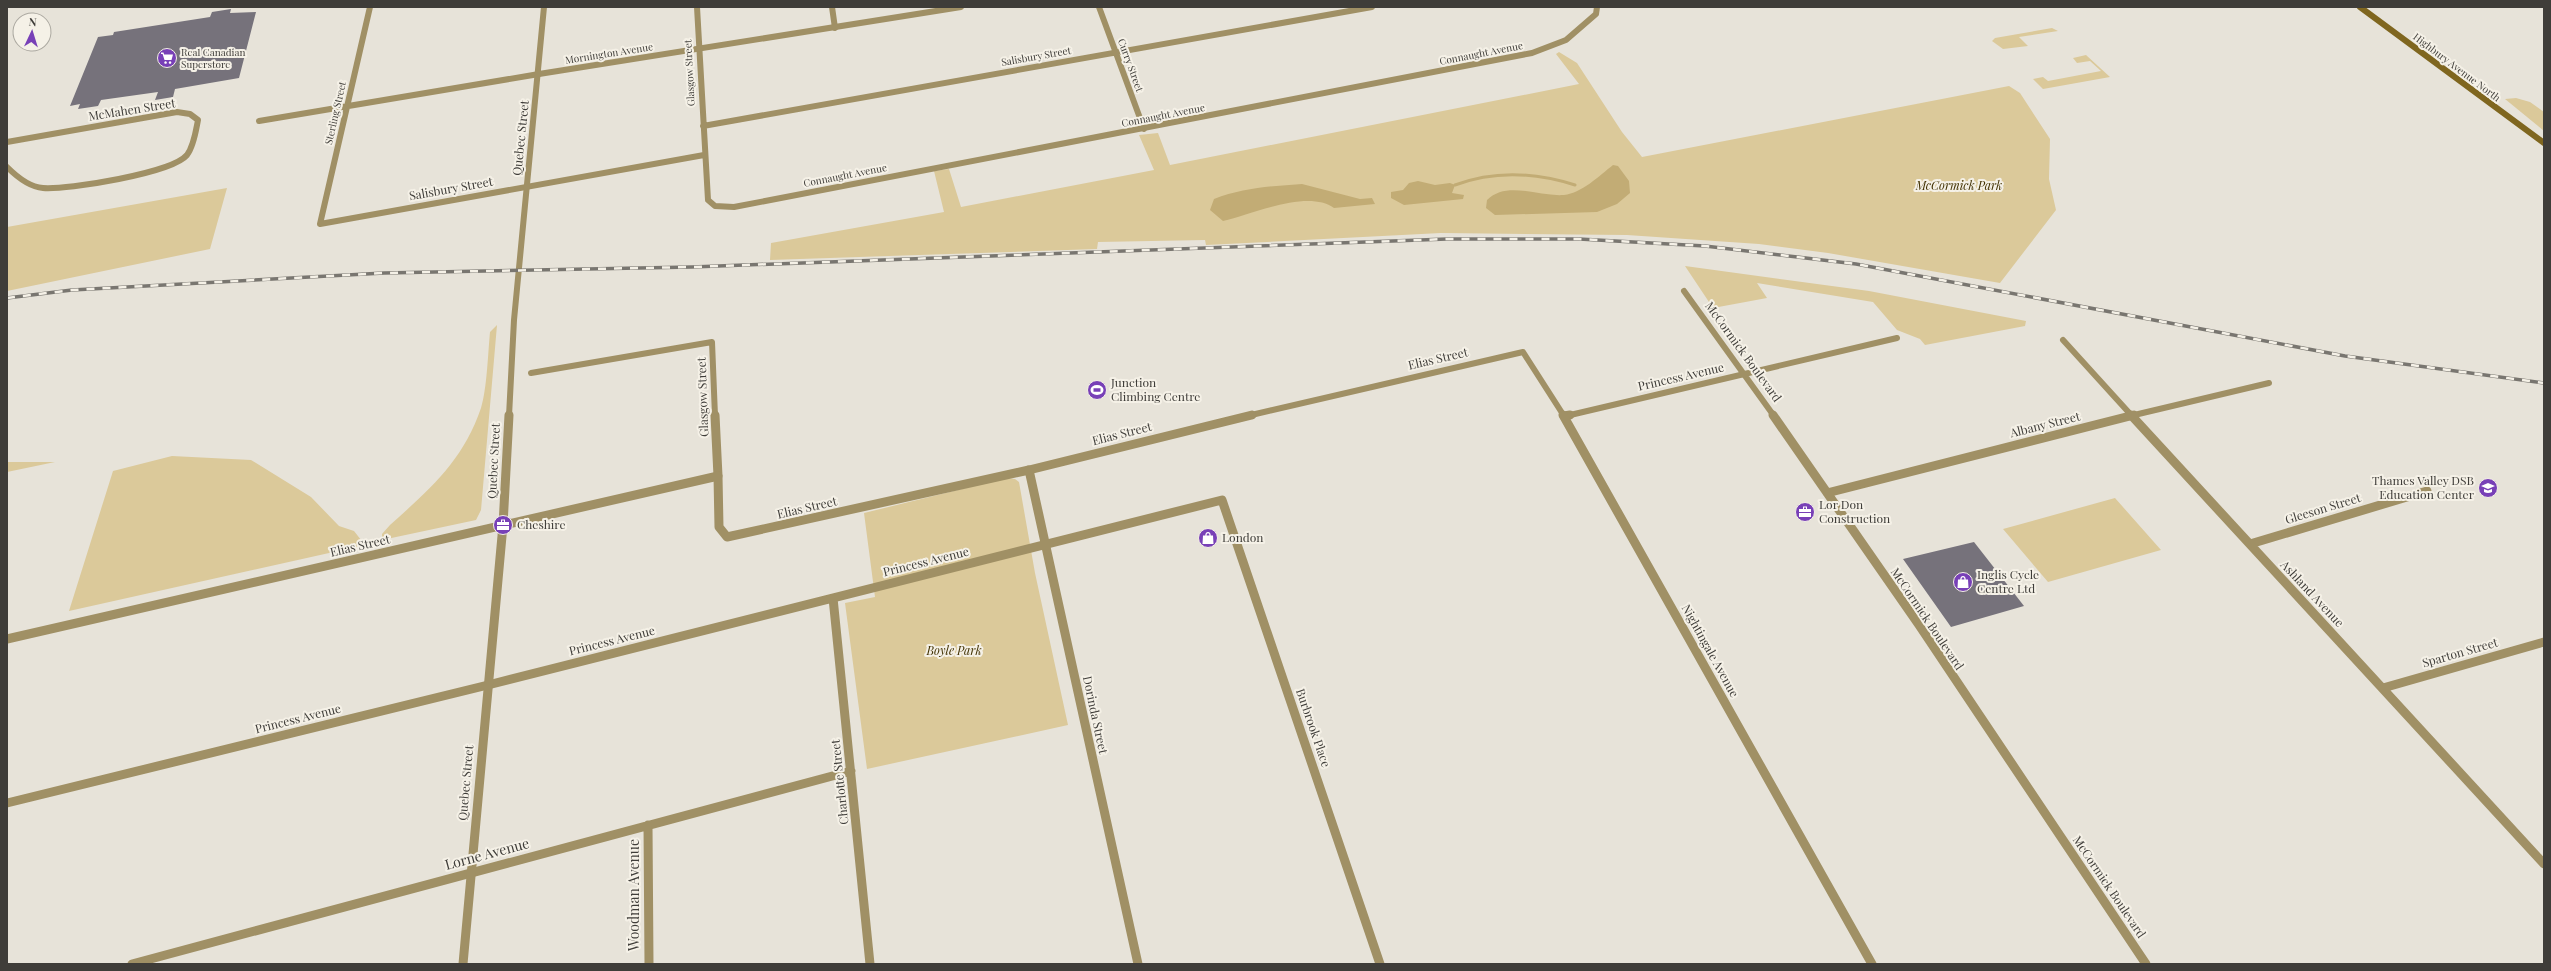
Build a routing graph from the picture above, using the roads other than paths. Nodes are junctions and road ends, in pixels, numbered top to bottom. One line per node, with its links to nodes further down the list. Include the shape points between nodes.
1 (370, 7): 14 (street, Sterling Street)
2 (544, 7): 13 (street, Quebec Street)
3 (697, 7): 11 (street, Glasgow Street)
4 (832, 7): 10 (street)
5 (961, 7): 10 (street, Mornington Avenue)
6 (1099, 7): 12 (street, Curry Street)
7 (1372, 7): 12 (street, Salisbury Street)
8 (1597, 7): 17 (street, Connaught Avenue, via 1596,14 1566,40 1532,53)
9 (2360, 7): 19 (main road, Highbury Avenue North)
10 (835, 28): 11 (street, Mornington Avenue)
11 (698, 50): 13 (street, Mornington Avenue); 16 (street, Glasgow Street)
12 (1115, 52): 16 (street, Salisbury Street); 17 (street, Curry Street)
13 (539, 74): 14 (street, Mornington Avenue); 22 (street, Quebec Street)
14 (347, 106): 15 (street, Mornington Avenue); 24 (street, Sterling Street)
15 (259, 121)
16 (703, 126): 20 (street, Glasgow Street)
17 (1144, 129): 23 (street, Connaught Avenue, via 734,207)
18 (7, 142): 21 (street, McMahen Street, via 177,112 190,114 198,120 187,155 177,163 159,170 65,187 42,188 19,180)
19 (2544, 143)
20 (704, 155): 22 (street, Salisbury Street); 23 (street, Glasgow Street, via 708,200)
21 (7, 167)
22 (528, 187): 24 (street, Salisbury Street); 39 (street, Quebec Street, via 514,320)
23 (716, 206)
24 (320, 224)
25 (1684, 291): 30 (street, McCormick Boulevard)
26 (1897, 338): 30 (street, Princess Avenue)
27 (2063, 340): 32 (street, Ashland Avenue)
28 (1523, 352): 33 (street, Nightingale Avenue); 34 (street, Elias Street, via 1223,421)
29 (531, 373): 35 (street, Glasgow Street, via 712,342)
30 (1745, 374): 33 (street, Princess Avenue); 37 (street, McCormick Boulevard)
31 (2269, 383): 32 (street, Albany Street)
32 (2132, 415): 37 (street, Albany Street); 42 (street, Ashland Avenue)
33 (1564, 416): 59 (street, Nightingale Avenue)
34 (1029, 470): 40 (street, Elias Street); 41 (street, Dorinda Street)
35 (718, 476): 39 (street, Elias Street); 40 (street, Glasgow Street, via 719,528)
36 (2427, 491): 42 (street, Gleeson Street)
37 (1827, 493): 60 (street, McCormick Boulevard)
38 (1222, 500): 41 (street, Princess Avenue); 58 (street, Burbrook Place)
39 (503, 525): 44 (street, Elias Street); 46 (street, Quebec Street)
40 (727, 537)
41 (1045, 544): 43 (street, Princess Avenue); 57 (street, Dorinda Street)
42 (2250, 544): 47 (street, Ashland Avenue)
43 (833, 598): 46 (street, Princess Avenue); 48 (street, Charlotte Street)
44 (7, 639)
45 (2544, 642): 47 (street, Sparton Street)
46 (488, 685): 49 (street, Princess Avenue); 52 (street, Quebec Street)
47 (2383, 688): 51 (street, Ashland Avenue)
48 (851, 771): 50 (street, Lorne Avenue); 56 (street, Charlotte Street)
49 (7, 803)
50 (648, 825): 52 (street, Lorne Avenue); 55 (street, Woodman Avenue)
51 (2543, 861)
52 (470, 873): 53 (street, Lorne Avenue); 54 (street, Quebec Street)
53 (132, 964)
54 (462, 964)
55 (649, 964)
56 (870, 964)
57 (1138, 964)
58 (1380, 964)
59 (1872, 964)
60 (2146, 964)

